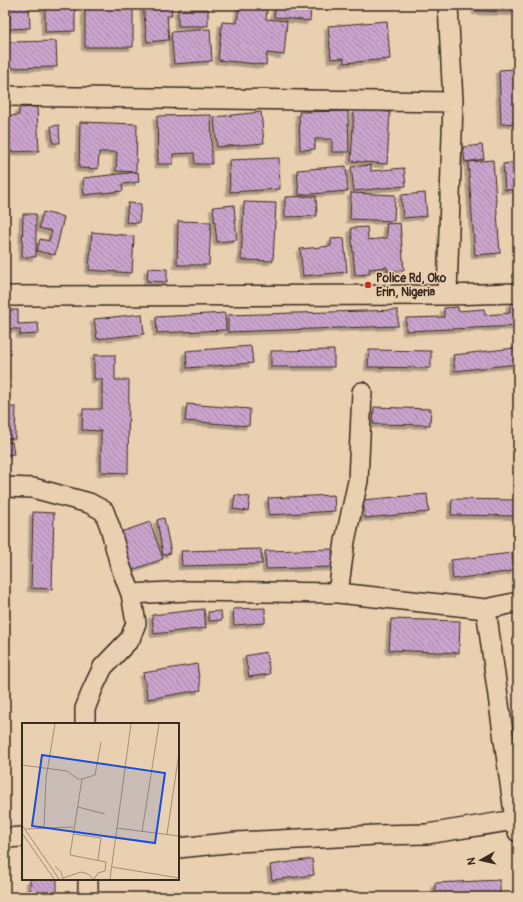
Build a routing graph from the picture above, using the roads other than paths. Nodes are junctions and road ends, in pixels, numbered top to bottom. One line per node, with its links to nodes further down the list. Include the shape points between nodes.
1 (448, 5): 3 (street)
2 (5, 96): 3 (street)
3 (453, 102): 5 (street)
4 (518, 293): 5 (street)
5 (447, 295): 6 (street)
6 (5, 296)
7 (362, 392): 9 (street, via 358,480 345,541)
8 (5, 487): 10 (street, via 33,488 89,503 104,511)
9 (338, 593): 10 (street, via 188,591); 12 (street)
10 (130, 594): 13 (street, via 136,623 130,639 103,667 85,709)
11 (518, 602): 12 (street)
12 (486, 609): 14 (street)
13 (85, 723)
14 (516, 826): 17 (street, via 427,834 237,842)
15 (5, 838): 16 (street)
16 (22, 838)
17 (179, 848)
18 (88, 880): 19 (street)
19 (88, 897)

